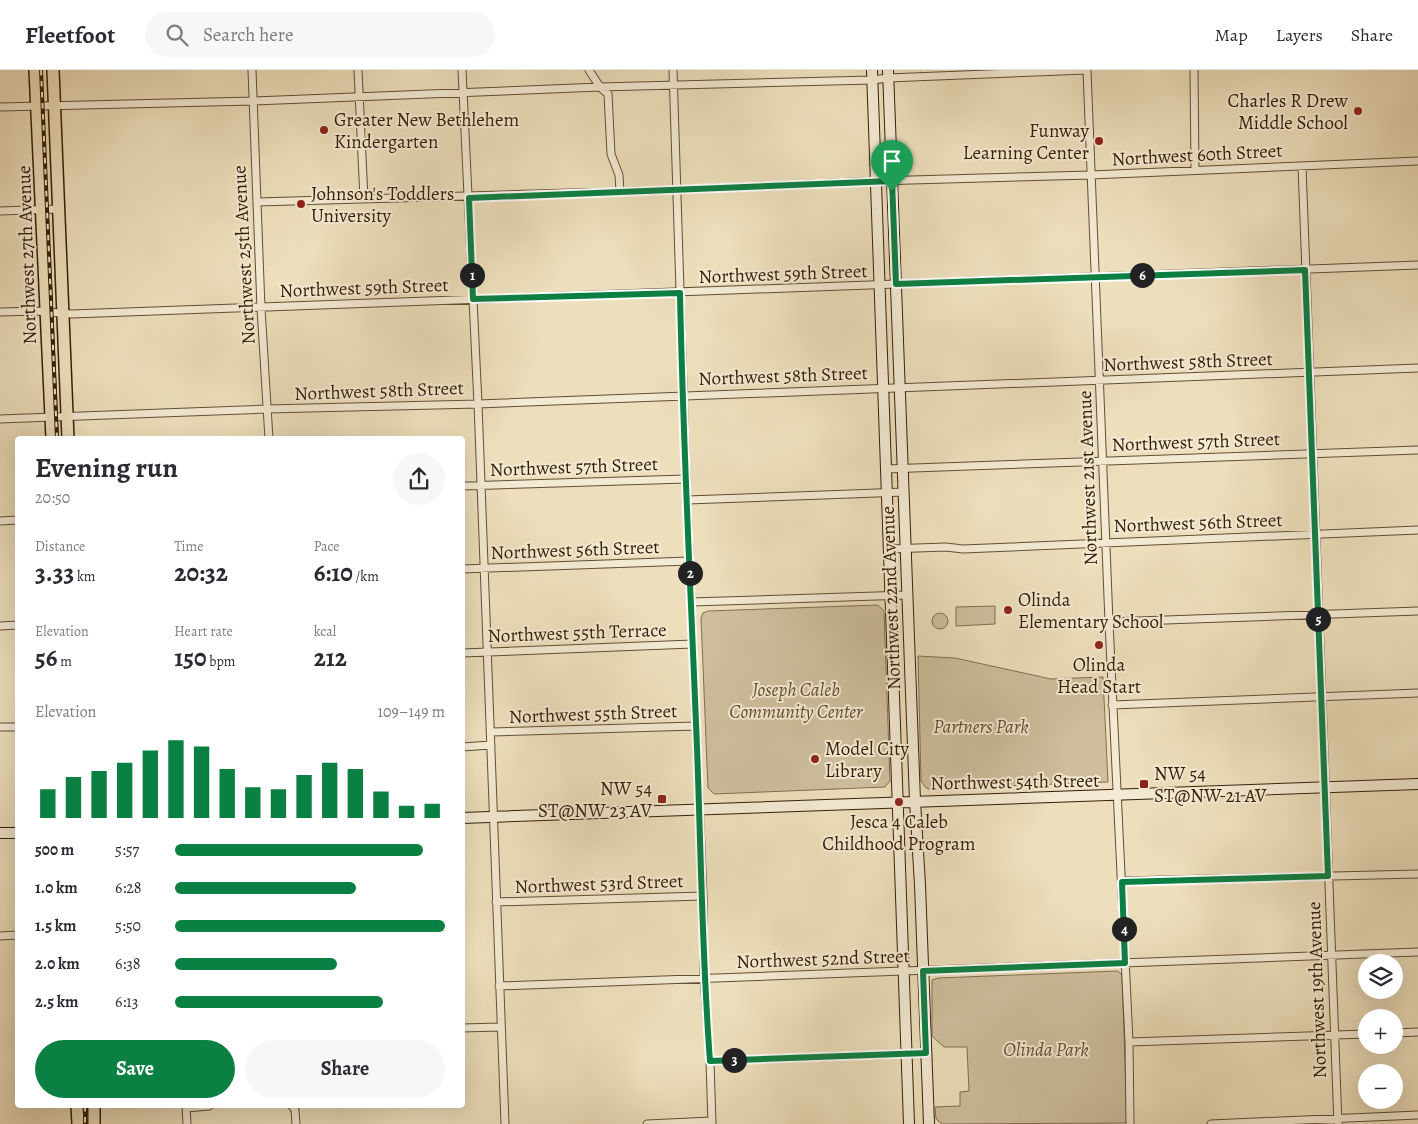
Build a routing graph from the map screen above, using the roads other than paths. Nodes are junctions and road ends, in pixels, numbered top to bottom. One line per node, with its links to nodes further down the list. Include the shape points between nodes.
1 (35, 70): 17 (main road, Northwest 27th Avenue)
2 (53, 70): 19 (main road, Northwest 27th Avenue)
3 (252, 70): 16 (street, Northwest 25th Avenue)
4 (358, 70): 15 (street)
5 (462, 70): 14 (street)
6 (589, 70): 13 (street)
7 (673, 70): 12 (street)
8 (1087, 70): 10 (street); 23 (street, Northwest 21st Avenue)
9 (1194, 70): 22 (street)
10 (888, 74): 11 (street); 25 (main road, Northwest 22nd Avenue)
11 (872, 75): 12 (street); 24 (main road, Northwest 22nd Avenue)
12 (674, 84): 13 (street); 26 (street)
13 (600, 86): 14 (street); 27 (street, via 608,94 611,154 619,175)
14 (463, 93): 15 (street); 28 (street)
15 (359, 97): 16 (street); 29 (street)
16 (253, 101): 19 (street); 30 (street, Northwest 25th Avenue)
17 (37, 105): 18 (street); 19 (street); 32 (main road, Northwest 27th Avenue)
18 (0, 106)
19 (55, 106): 31 (main road, Northwest 27th Avenue)
20 (1418, 161): 21 (street, Northwest 60th Street)
21 (1302, 166): 22 (street, Northwest 60th Street); 35 (street, Northwest 19th Avenue)
22 (1195, 170): 23 (street, Northwest 60th Street)
23 (1091, 175): 25 (street, Northwest 60th Street); 36 (street, Northwest 21st Avenue)
24 (876, 181): 25 (street, Northwest 60th Street); 26 (street, Northwest 60th Street); 38 (main road, Northwest 22nd Avenue)
25 (892, 181): 37 (main road, Northwest 22nd Avenue)
26 (677, 190): 27 (street, Northwest 60th Street); 39 (street)
27 (620, 192): 28 (street, Northwest 60th Street)
28 (469, 198): 29 (street, Northwest 60th Street); 40 (street)
29 (364, 199): 30 (street, Northwest 60th Street)
30 (258, 202): 41 (street, Northwest 25th Avenue)
31 (59, 209): 32 (street); 44 (main road, Northwest 27th Avenue)
32 (42, 210): 33 (street); 43 (main road, Northwest 27th Avenue)
33 (0, 211)
34 (1418, 265): 35 (street, Northwest 59th Street)
35 (1305, 270): 36 (street, Northwest 59th Street); 46 (street, Northwest 19th Avenue)
36 (1095, 277): 37 (street, Northwest 59th Street); 47 (street, Northwest 21st Avenue)
37 (896, 284): 38 (street, Northwest 59th Street); 49 (main road, Northwest 22nd Avenue)
38 (880, 286): 39 (street, Northwest 59th Street); 48 (main road, Northwest 22nd Avenue)
39 (680, 293): 40 (street, Northwest 59th Street); 50 (street)
40 (473, 299): 41 (street, Northwest 59th Street); 51 (street)
41 (261, 308): 44 (street, Northwest 59th Street); 52 (street, Northwest 25th Avenue)
42 (0, 312): 43 (street, Northwest 59th Street)
43 (46, 312): 44 (street, Northwest 59th Street); 54 (main road, Northwest 27th Avenue)
44 (63, 314): 53 (main road, Northwest 27th Avenue)
45 (1418, 368): 46 (street, Northwest 58th Street)
46 (1309, 372): 47 (street, Northwest 58th Street); 60 (street, Northwest 19th Avenue)
47 (1100, 380): 49 (street, Northwest 58th Street); 61 (street, Northwest 21st Avenue)
48 (883, 388): 49 (street, Northwest 58th Street); 50 (street, Northwest 58th Street); 63 (main road, Northwest 22nd Avenue)
49 (900, 388): 62 (main road, Northwest 22nd Avenue)
50 (682, 395): 51 (street, Northwest 58th Street); 64 (street)
51 (478, 404): 52 (street, Northwest 58th Street); 65 (street)
52 (267, 409): 53 (street, Northwest 58th Street); 58 (street, Northwest 25th Avenue)
53 (67, 417): 54 (street, Northwest 58th Street); 57 (main road, Northwest 27th Avenue)
54 (51, 418): 55 (street, Northwest 58th Street); 56 (main road, Northwest 27th Avenue)
55 (0, 419)
56 (52, 436)
57 (68, 436)
58 (269, 436)
59 (1418, 450): 60 (street, Northwest 57th Street)
60 (1312, 453): 61 (street, Northwest 57th Street); 73 (street, Northwest 19th Avenue)
61 (1103, 461): 62 (street, Northwest 57th Street); 74 (street, Northwest 21st Avenue)
62 (903, 468): 63 (street, Northwest 57th Street); 68 (main road, Northwest 22nd Avenue)
63 (886, 469): 67 (main road, Northwest 22nd Avenue)
64 (686, 478): 65 (street, Northwest 57th Street); 69 (street)
65 (480, 485): 66 (street, Northwest 57th Street); 78 (street)
66 (465, 486)
67 (887, 492): 68 (street); 69 (street); 76 (main road, Northwest 22nd Avenue)
68 (904, 492): 75 (main road, Northwest 22nd Avenue)
69 (687, 500): 77 (street)
70 (15, 520): 71 (street)
71 (0, 521)
72 (1418, 530): 73 (street, Northwest 56th Street)
73 (1315, 534): 74 (street, Northwest 56th Street); 84 (street, Northwest 19th Avenue)
74 (1106, 542): 75 (street, Northwest 56th Street, via 963,549); 85 (street, Northwest 21st Avenue)
75 (906, 548): 76 (street, Northwest 56th Street); 80 (main road, Northwest 22nd Avenue)
76 (889, 549): 81 (main road, Northwest 22nd Avenue)
77 (689, 561): 78 (street, Northwest 56th Street); 82 (street)
78 (484, 568): 79 (street, Northwest 56th Street); 89 (street)
79 (465, 569)
80 (908, 595): 81 (street); 103 (main road, Northwest 22nd Avenue)
81 (891, 596): 82 (street); 104 (main road, Northwest 22nd Avenue)
82 (691, 602): 88 (street)
83 (1418, 612): 84 (street)
84 (1318, 615): 85 (street); 92 (street, Northwest 19th Avenue)
85 (1108, 622): 93 (street, Northwest 21st Avenue)
86 (15, 625): 87 (street)
87 (0, 626)
88 (693, 644): 89 (street, Northwest 55th Terrace); 95 (street)
89 (488, 652): 90 (street, Northwest 55th Terrace); 97 (street)
90 (465, 653)
91 (1418, 693): 92 (street)
92 (1321, 697): 93 (street); 101 (street, Northwest 19th Avenue)
93 (1112, 705): 102 (street, Northwest 21st Avenue)
94 (15, 726): 96 (street)
95 (696, 726): 97 (street, Northwest 55th Street); 105 (street)
96 (0, 727)
97 (490, 732): 98 (street)
98 (491, 745): 99 (street, Northwest 55th Street); 106 (street)
99 (465, 747)
100 (1418, 784): 101 (main road, Northwest 54th Street)
101 (1325, 787): 102 (main road, Northwest 54th Street); 111 (street, Northwest 19th Avenue)
102 (1117, 796): 103 (main road, Northwest 54th Street); 112 (street, Northwest 21st Avenue)
103 (915, 801): 104 (main road, Northwest 54th Street); 120 (main road, Northwest 22nd Avenue)
104 (898, 802): 105 (main road, Northwest 54th Street); 121 (main road, Northwest 22nd Avenue)
105 (699, 810): 106 (main road, Northwest 54th Street); 113 (street)
106 (494, 817): 107 (main road, Northwest 54th Street); 114 (street)
107 (465, 818)
108 (0, 833): 109 (main road)
109 (15, 833)
110 (1418, 874): 111 (street)
111 (1328, 876): 112 (street); 118 (street, Northwest 19th Avenue)
112 (1122, 882): 119 (street, Northwest 21st Avenue)
113 (703, 896): 114 (street, Northwest 53rd Street); 122 (street)
114 (496, 902): 123 (street)
115 (15, 935): 116 (street)
116 (0, 936)
117 (1418, 952): 118 (street, Northwest 52nd Street)
118 (1331, 955): 119 (street, Northwest 52nd Street); 129 (street, Northwest 19th Avenue)
119 (1125, 963): 120 (street, Northwest 52nd Street); 130 (street, Northwest 21st Avenue)
120 (923, 971): 121 (street, Northwest 52nd Street); 131 (main road, Northwest 22nd Avenue)
121 (903, 972): 122 (street, Northwest 52nd Street); 132 (main road, Northwest 22nd Avenue)
122 (704, 977): 123 (street, Northwest 52nd Street); 133 (street)
123 (499, 986): 124 (street)
124 (500, 1027): 125 (street); 145 (street)
125 (465, 1028)
126 (1418, 1032): 127 (street)
127 (1403, 1033)
128 (1358, 1034): 129 (street)
129 (1335, 1035): 130 (street); 139 (street, Northwest 19th Avenue)
130 (1129, 1042): 149 (street, Northwest 21st Avenue)
131 (926, 1053): 132 (street); 148 (main road, Northwest 22nd Avenue)
132 (906, 1054): 133 (street); 147 (main road, Northwest 22nd Avenue)
133 (710, 1061): 141 (street)
134 (77, 1108): 140 (main road)
135 (94, 1108): 142 (main road)
136 (186, 1108): 143 (street)
137 (294, 1108): 144 (street)
138 (1418, 1115): 139 (street)
139 (1338, 1121): 150 (street)
140 (78, 1122): 142 (main road, via 90,1119)
141 (712, 1123): 146 (street)
142 (93, 1124)
143 (187, 1124)
144 (296, 1124)
145 (505, 1124)
146 (647, 1124)
147 (909, 1124)
148 (929, 1124)
149 (1130, 1124)
150 (1211, 1124)

